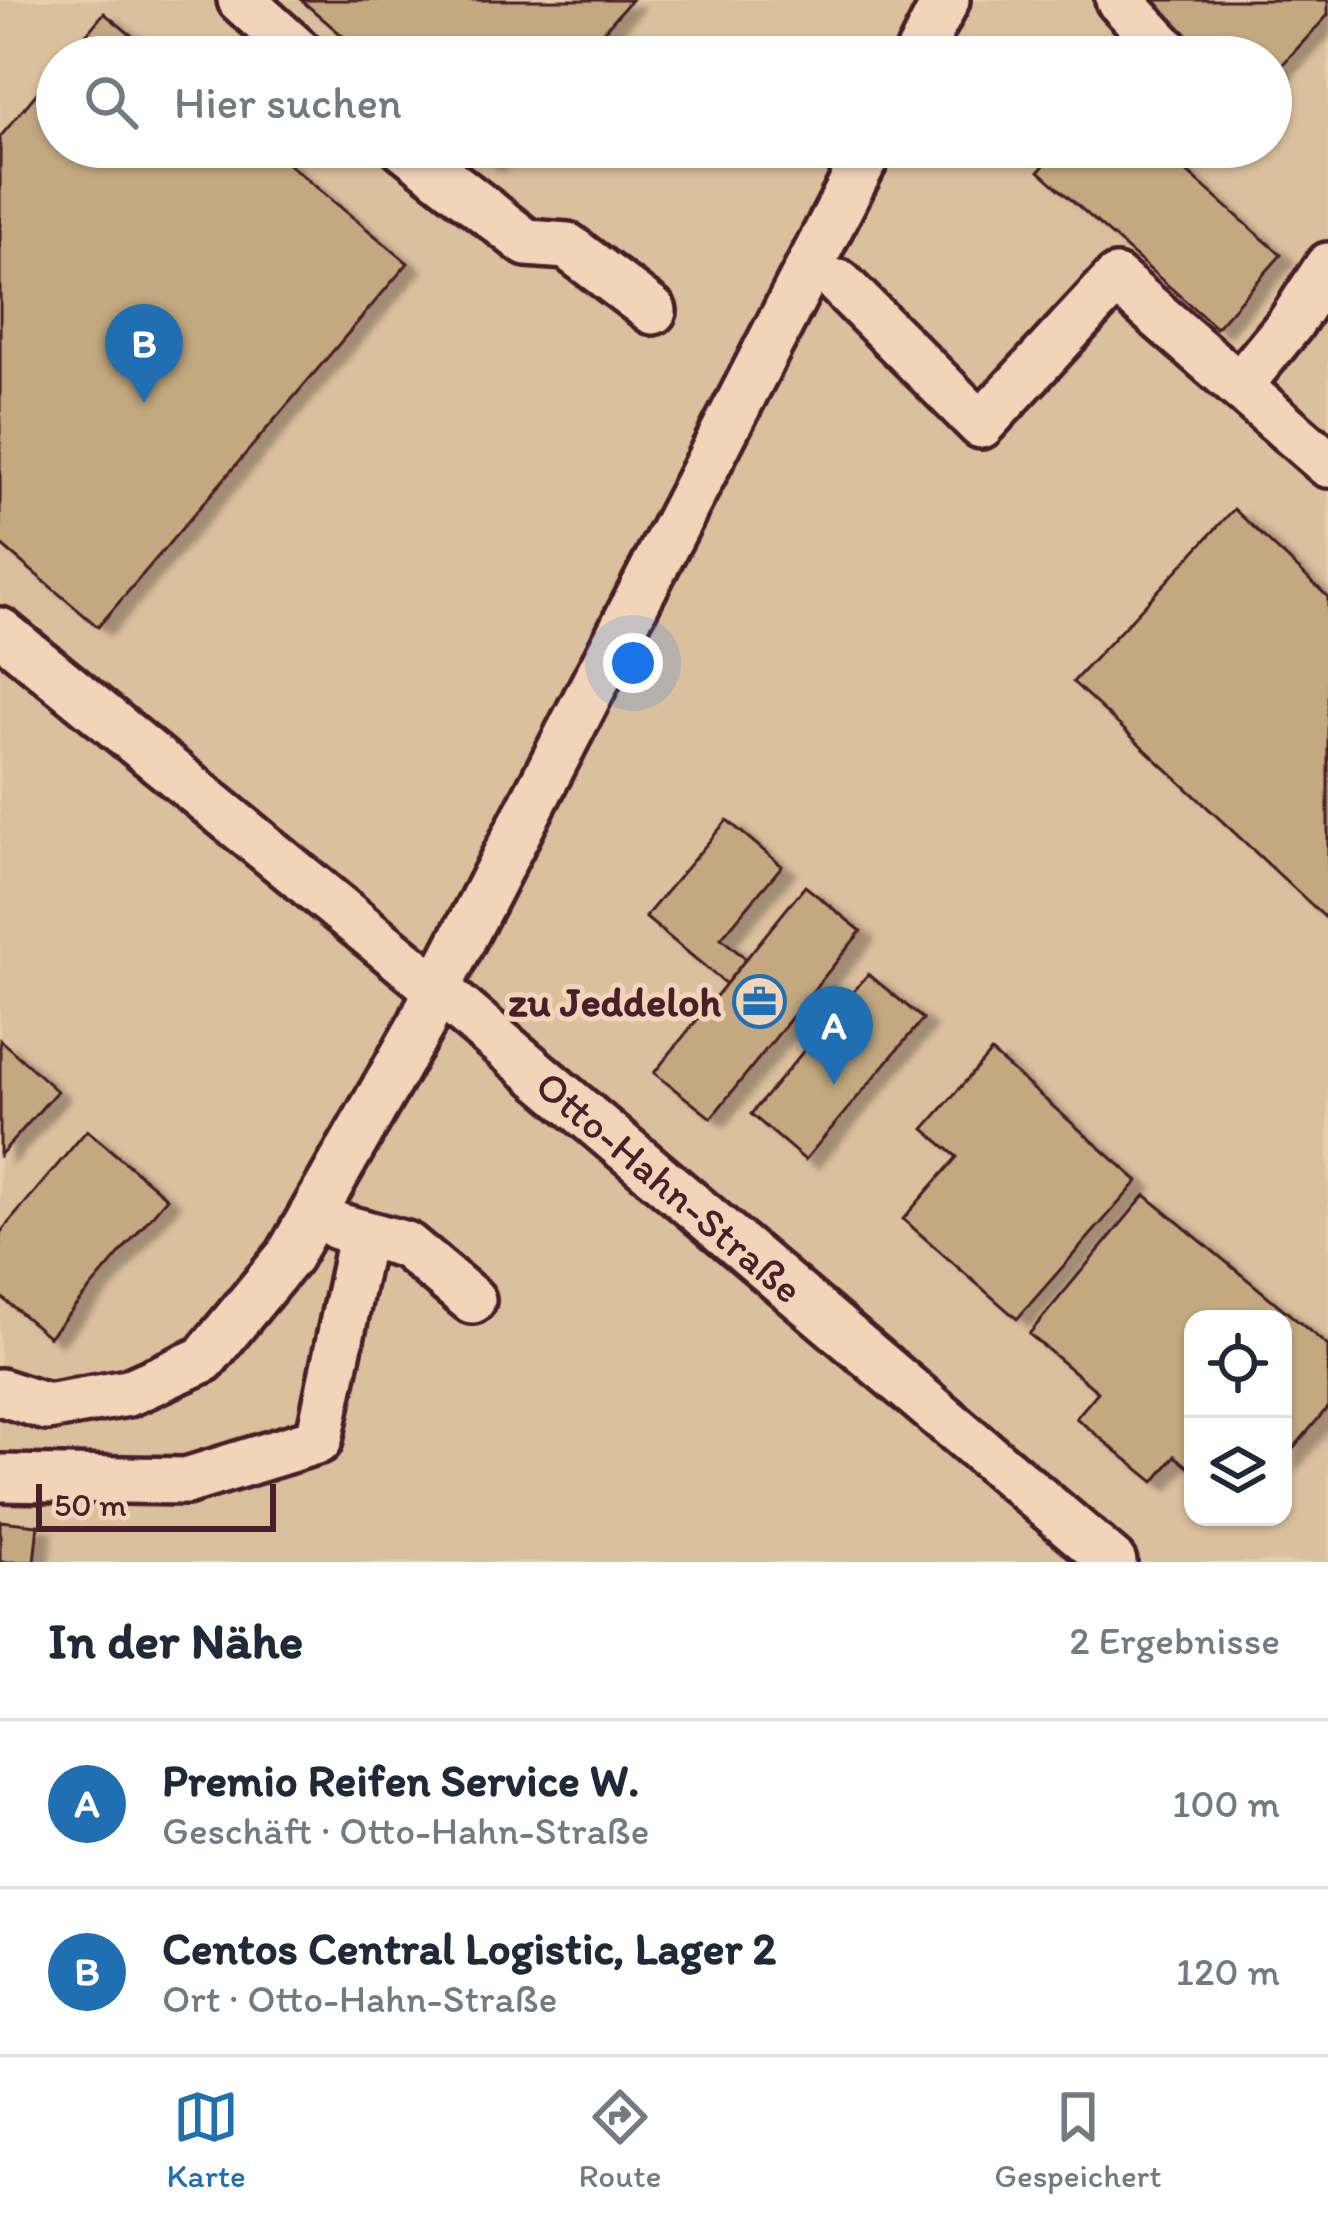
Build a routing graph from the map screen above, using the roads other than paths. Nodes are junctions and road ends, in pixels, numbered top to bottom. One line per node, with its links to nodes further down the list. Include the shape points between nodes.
1 (241, 0): 4 (street)
2 (946, 0): 5 (street)
3 (1120, 0): 6 (street)
4 (281, 36)
5 (928, 36)
6 (1153, 36)
7 (431, 168): 11 (street, via 527,243 567,246)
8 (860, 168): 15 (street)
9 (1328, 266): 12 (street)
10 (839, 284): 12 (street, via 981,425 1116,279)
11 (653, 311)
12 (1239, 386): 13 (street)
13 (1328, 464)
14 (0, 631): 15 (street, Otto-Hahn-Straße)
15 (437, 989): 16 (street); 21 (street, Otto-Hahn-Straße)
16 (310, 1218): 17 (street); 19 (street, via 289,1256 204,1359 128,1393 47,1407)
17 (362, 1233): 18 (street, via 406,1245); 20 (street, via 319,1441 187,1481)
18 (472, 1300)
19 (0, 1392)
20 (0, 1478)
21 (1113, 1562)

